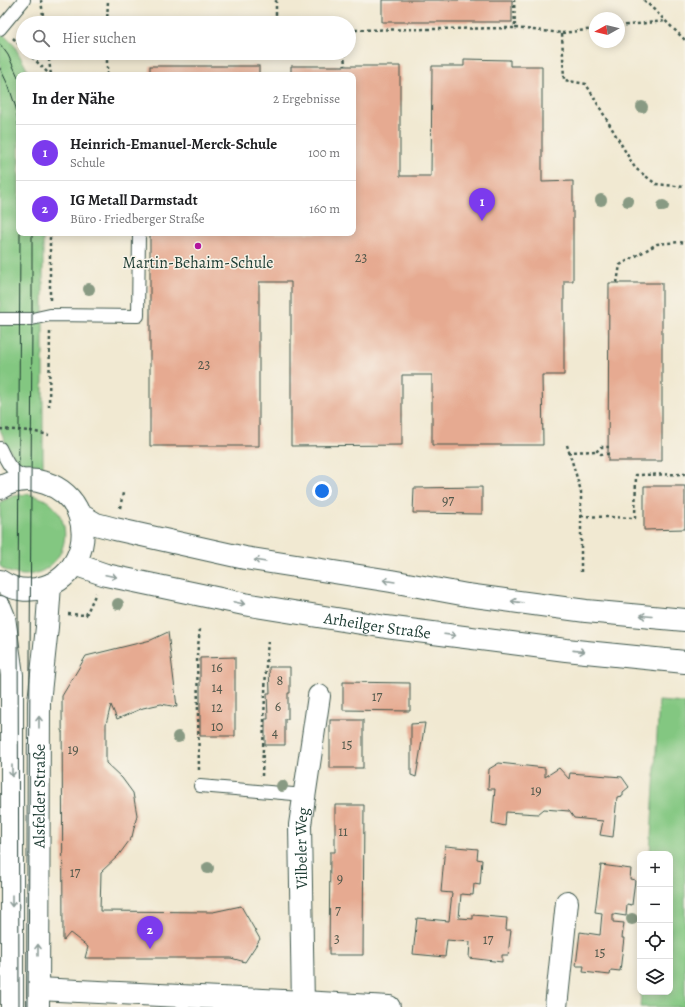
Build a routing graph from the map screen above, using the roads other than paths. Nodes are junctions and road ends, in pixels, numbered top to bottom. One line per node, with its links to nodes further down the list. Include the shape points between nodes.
1 (24, 0): 2 (lane)
2 (0, 28)
3 (140, 236): 4 (lane, via 138,316 50,315 32,319)
4 (0, 319)
5 (0, 448): 6 (lane, via 9,467)
6 (31, 480): 7 (street, via 19,480); 8 (street, via 43,482 65,494)
7 (0, 488)
8 (79, 514): 9 (street, via 83,531 81,549); 13 (street, one-way to 8, via 586,611 467,595 245,558 115,530 96,524)
9 (74, 564): 11 (street, via 63,577); 14 (street, Arheilger Straße, one-way to 14, via 106,575 244,604 386,627)
10 (0, 581): 11 (street, via 6,586 30,590)
11 (50, 585): 19 (street, Alsfelder Straße, one-way to 11, via 39,702)
12 (0, 607): 21 (street, Alsfelder Straße, one-way to 21, via 4,617 12,675)
13 (685, 620)
14 (685, 662)
15 (319, 696): 17 (street, Vilbeler Weg)
16 (200, 786): 17 (lane)
17 (304, 795): 20 (street, Vilbeler Weg, via 300,825)
18 (567, 902): 23 (street)
19 (38, 998): 20 (street)
20 (303, 1004): 22 (street)
21 (12, 1007)
22 (389, 1007)
23 (556, 1007)

